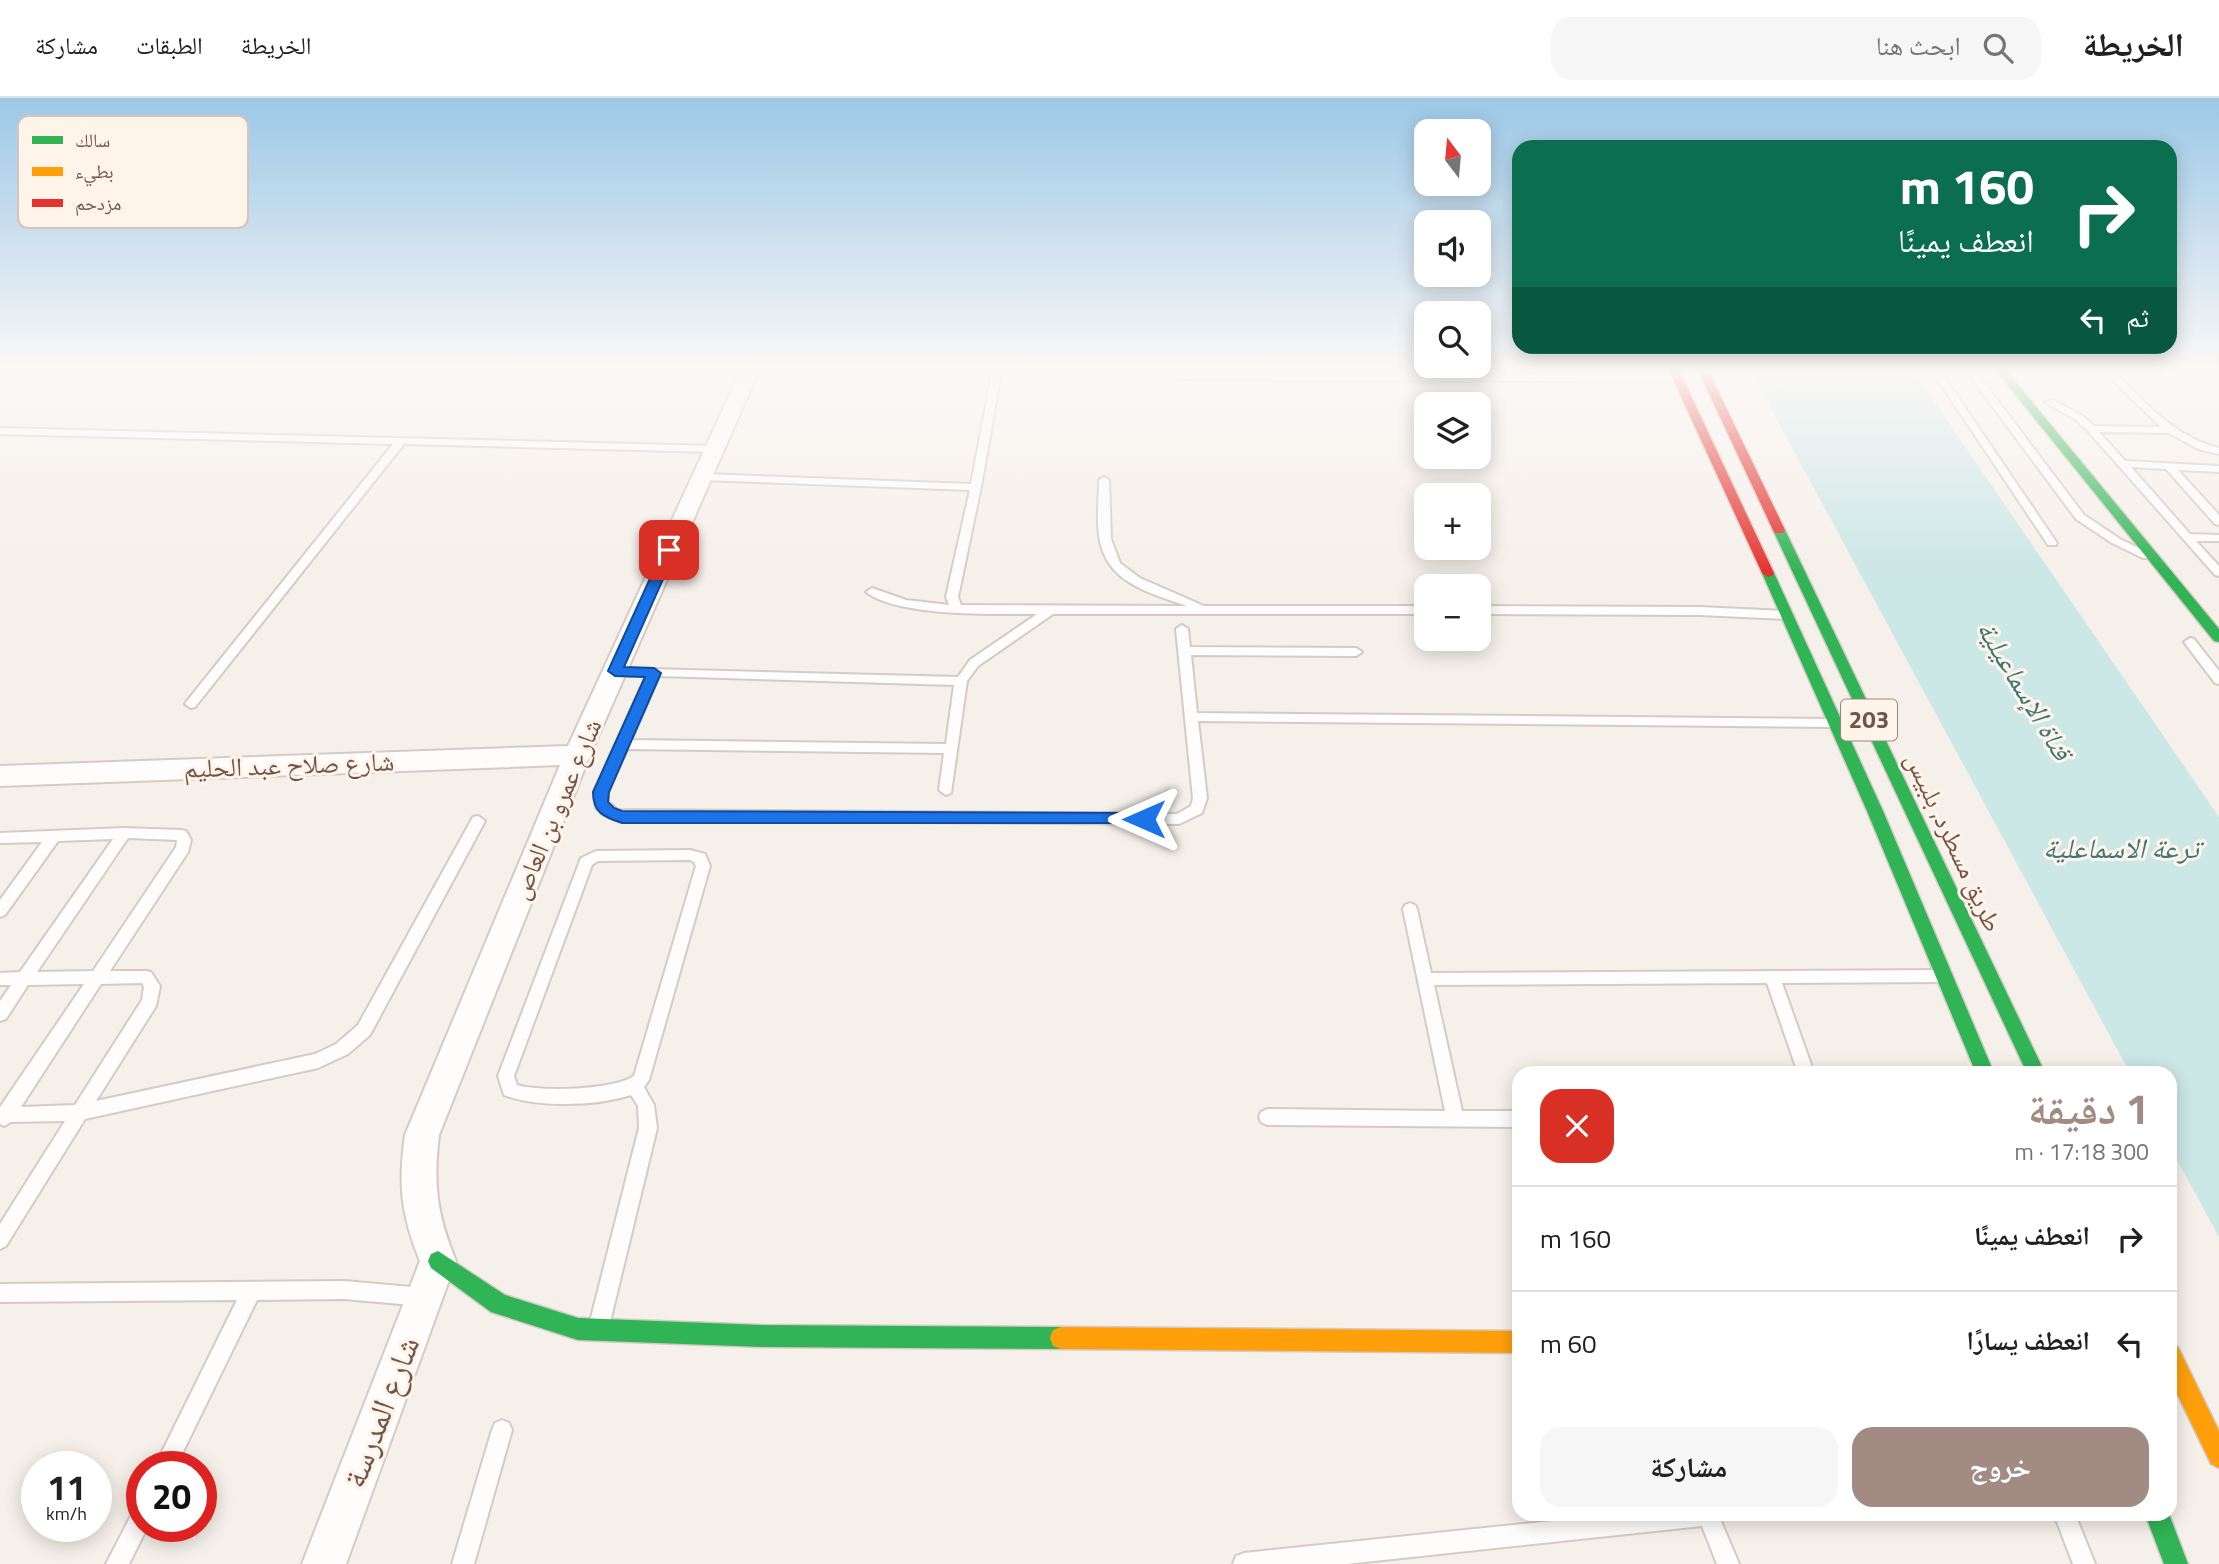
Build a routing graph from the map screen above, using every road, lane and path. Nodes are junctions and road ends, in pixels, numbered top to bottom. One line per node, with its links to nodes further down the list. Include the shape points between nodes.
1 (217, 436): 12 (lane)
2 (721, 436): 13 (street, شارع عمرو بن العاص)
3 (985, 436): 20 (lane)
4 (1705, 436): 34 (main road, 203)
5 (1734, 436): 67 (main road, طريق مسطرد, بلبيس / 203)
6 (1980, 436): 25 (lane)
7 (2019, 436): 26 (lane, via 2080,517)
8 (2054, 436): 26 (main road)
9 (2079, 436): 21 (main road)
10 (2098, 436): 15 (lane)
11 (2180, 436): 14 (lane)
12 (401, 441): 13 (lane); 44 (lane)
13 (715, 449): 18 (street, شارع عمرو بن العاص)
14 (2219, 452)
15 (2124, 464): 16 (lane); 23 (lane)
16 (2169, 466): 17 (lane); 22 (lane)
17 (2217, 471)
18 (702, 477): 20 (lane); 40 (street, شارع عمرو بن العاص)
19 (1104, 480): 31 (lane, via 1107,547 1112,562 1134,580)
20 (976, 487): 29 (lane, via 952,597 956,607)
21 (2145, 515)
22 (2219, 522)
23 (2188, 537): 24 (lane); 27 (lane)
24 (2219, 538)
25 (2052, 543)
26 (2155, 559): 36 (main road)
27 (2219, 573)
28 (872, 592): 29 (lane, via 904,603)
29 (964, 610): 30 (lane)
30 (1050, 610): 31 (lane); 43 (lane, via 974,663)
31 (1207, 610): 32 (lane)
32 (1414, 610)
33 (1491, 610): 34 (lane)
34 (1787, 615): 46 (main road, 203)
35 (1182, 629): 38 (lane)
36 (2219, 638)
37 (2190, 642): 42 (lane)
38 (1185, 651): 39 (lane); 45 (lane)
39 (1356, 652)
40 (615, 671): 41 (lane); 49 (street, شارع عمرو بن العاص)
41 (654, 673): 43 (lane); 47 (lane)
42 (2219, 680)
43 (961, 681): 48 (lane)
44 (191, 704)
45 (1192, 717): 46 (lane); 47 (lane, via 1200,803 1187,817 1172,819 622,817 604,808 600,798)
46 (1834, 723): 59 (main road, 203)
47 (622, 744): 48 (lane)
48 (951, 749): 51 (lane)
49 (577, 755): 50 (street, شارع صلاح عبد الحليم); 75 (street, شارع عمرو بن العاص, via 422,1135 415,1179 419,1211)
50 (0, 776)
51 (946, 790)
52 (478, 821): 69 (lane, via 364,1030 342,1049 318,1061)
53 (124, 833): 54 (lane); 60 (lane, via 181,835 183,848); 62 (lane)
54 (54, 836): 55 (lane); 57 (lane)
55 (0, 838)
56 (1410, 909): 63 (lane)
57 (0, 911)
58 (1772, 976): 59 (lane); 63 (lane); 65 (lane)
59 (1946, 976): 66 (main road, 203)
60 (99, 978): 62 (lane); 69 (lane, via 146,977 152,986 150,1001); 71 (lane)
61 (0, 979): 62 (lane)
62 (25, 979): 64 (lane)
63 (1425, 979): 72 (lane)
64 (0, 1014)
65 (1804, 1066)
66 (1982, 1066)
67 (2033, 1066)
68 (635, 1087): 68 (lane, via 645,1073 703,866 696,856 602,856 586,862 506,1081 510,1090 521,1094 618,1093); 79 (lane, via 646,1105 648,1128)
69 (78, 1113): 71 (lane); 74 (lane)
70 (1267, 1117): 72 (lane)
71 (2, 1118)
72 (1455, 1118): 73 (lane)
73 (1512, 1119)
74 (0, 1240)
75 (438, 1261): 78 (street, شارع المدرسة); 79 (main road, via 499,1304)
76 (252, 1290): 77 (lane); 78 (lane, via 344,1290); 83 (lane)
77 (0, 1293)
78 (424, 1297): 91 (street, شارع المدرسة)
79 (597, 1331): 80 (main road)
80 (1512, 1342)
81 (2177, 1369): 84 (main road)
82 (502, 1430): 92 (lane)
83 (172, 1451)
84 (2219, 1456)
85 (1650, 1521): 93 (lane)
86 (1710, 1521): 94 (lane)
87 (2068, 1521): 95 (lane)
88 (2160, 1521): 96 (main road)
89 (128, 1542): 90 (lane)
90 (117, 1564)
91 (324, 1564)
92 (463, 1564)
93 (1244, 1564)
94 (1728, 1564)
95 (2084, 1564)
96 (2176, 1564)

